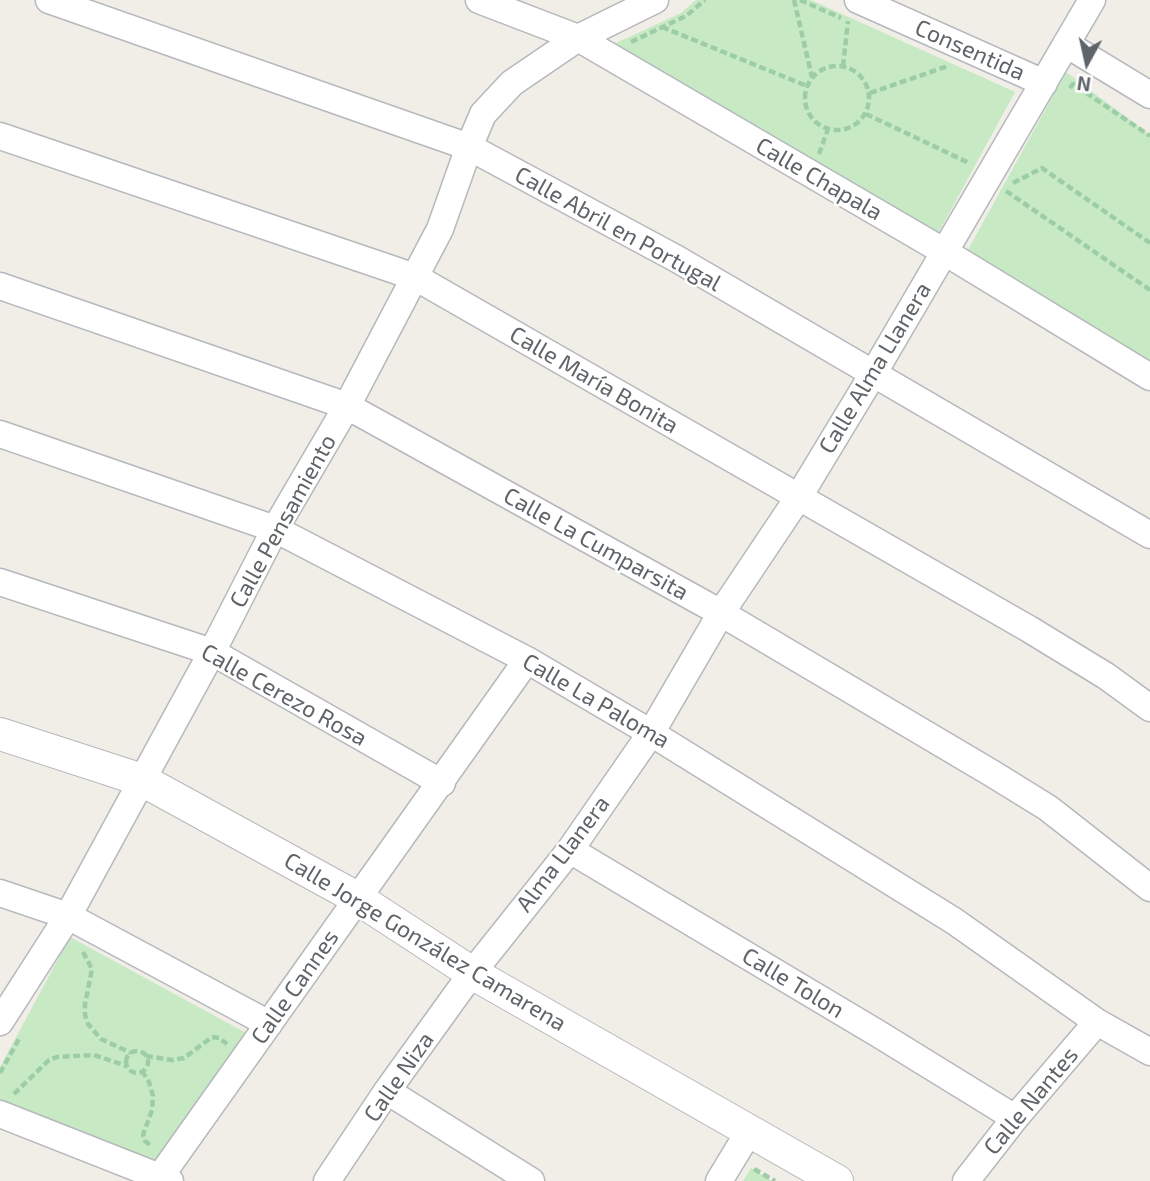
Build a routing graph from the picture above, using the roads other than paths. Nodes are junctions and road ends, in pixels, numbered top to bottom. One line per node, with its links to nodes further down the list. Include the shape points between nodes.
1 (49, 0): 11 (street, Calle Abril en Portugal)
2 (479, 0): 6 (street, Calle Chapala)
3 (655, 0): 6 (street, Calle Pensamiento)
4 (1092, 0): 7 (street, Calle Alma Llanera)
5 (853, 11): 8 (street, Consentida)
6 (578, 38): 11 (street, Calle Pensamiento, via 504,91 483,114); 12 (street, Calle Chapala)
7 (1066, 44): 8 (street, Calle Alma Llanera); 9 (street)
8 (1054, 89): 12 (street, Calle Alma Llanera)
9 (1150, 95)
10 (0, 136): 13 (street, Calle María Bonita)
11 (469, 147): 13 (street, Calle Pensamiento, via 440,229); 15 (street, Calle Abril en Portugal, via 677,259)
12 (943, 251): 15 (street, Calle Alma Llanera); 16 (street, Calle Chapala)
13 (415, 277): 17 (street, Calle Pensamiento); 19 (street, Calle María Bonita)
14 (0, 286): 17 (street, Calle La Cumparsita)
15 (873, 374): 19 (street, Calle Alma Llanera); 21 (street, Calle Abril en Portugal)
16 (1150, 377)
17 (348, 406): 20 (street, Calle Pensamiento); 23 (street, Calle La Cumparsita)
18 (0, 434): 20 (street, Calle La Paloma)
19 (798, 498): 23 (street, Calle Alma Llanera); 26 (street, Calle María Bonita, via 1029,629)
20 (275, 529): 24 (street, Calle Pensamiento); 25 (street, Calle La Paloma)
21 (1150, 535)
22 (0, 582): 24 (street, Calle Cerezo Rosa)
23 (721, 613): 27 (street, Calle Alma Llanera); 32 (street, Calle La Cumparsita, via 1048,808)
24 (212, 652): 29 (street, Calle Pensamiento); 30 (street, Calle Cerezo Rosa)
25 (527, 660): 27 (street, Calle La Paloma); 30 (street, Calle Cannes)
26 (1150, 708)
27 (651, 733): 31 (street, Alma Llanera); 37 (street, Calle La Paloma, via 954,921)
28 (0, 734): 29 (street, Calle Jorge González Camarena)
29 (142, 780): 34 (street, Calle Jorge González Camarena); 35 (street, Calle Pensamiento)
30 (442, 783): 34 (street, Calle Cannes)
31 (570, 850): 36 (street, Alma Llanera); 43 (street, Calle Tolon)
32 (1150, 888)
33 (0, 893): 35 (street)
34 (358, 898): 36 (street, Calle Jorge González Camarena); 39 (street, Calle Cannes)
35 (68, 916): 38 (street, Calle Pensamiento); 39 (street)
36 (472, 973): 41 (street, Calle Niza); 44 (street, Calle Jorge González Camarena)
37 (1097, 1022): 40 (street, Calle La Paloma); 43 (street, Calle Nantes)
38 (0, 1023)
39 (269, 1024): 45 (street, Calle Cannes)
40 (1150, 1052)
41 (387, 1091): 46 (street, Calle Niza); 47 (street)
42 (3, 1105): 45 (street)
43 (1014, 1118): 50 (street, Calle Nantes)
44 (750, 1130): 48 (street); 49 (street, Calle Jorge González Camarena)
45 (162, 1170)
46 (327, 1181)
47 (531, 1181)
48 (719, 1181)
49 (837, 1181)
50 (966, 1181)

